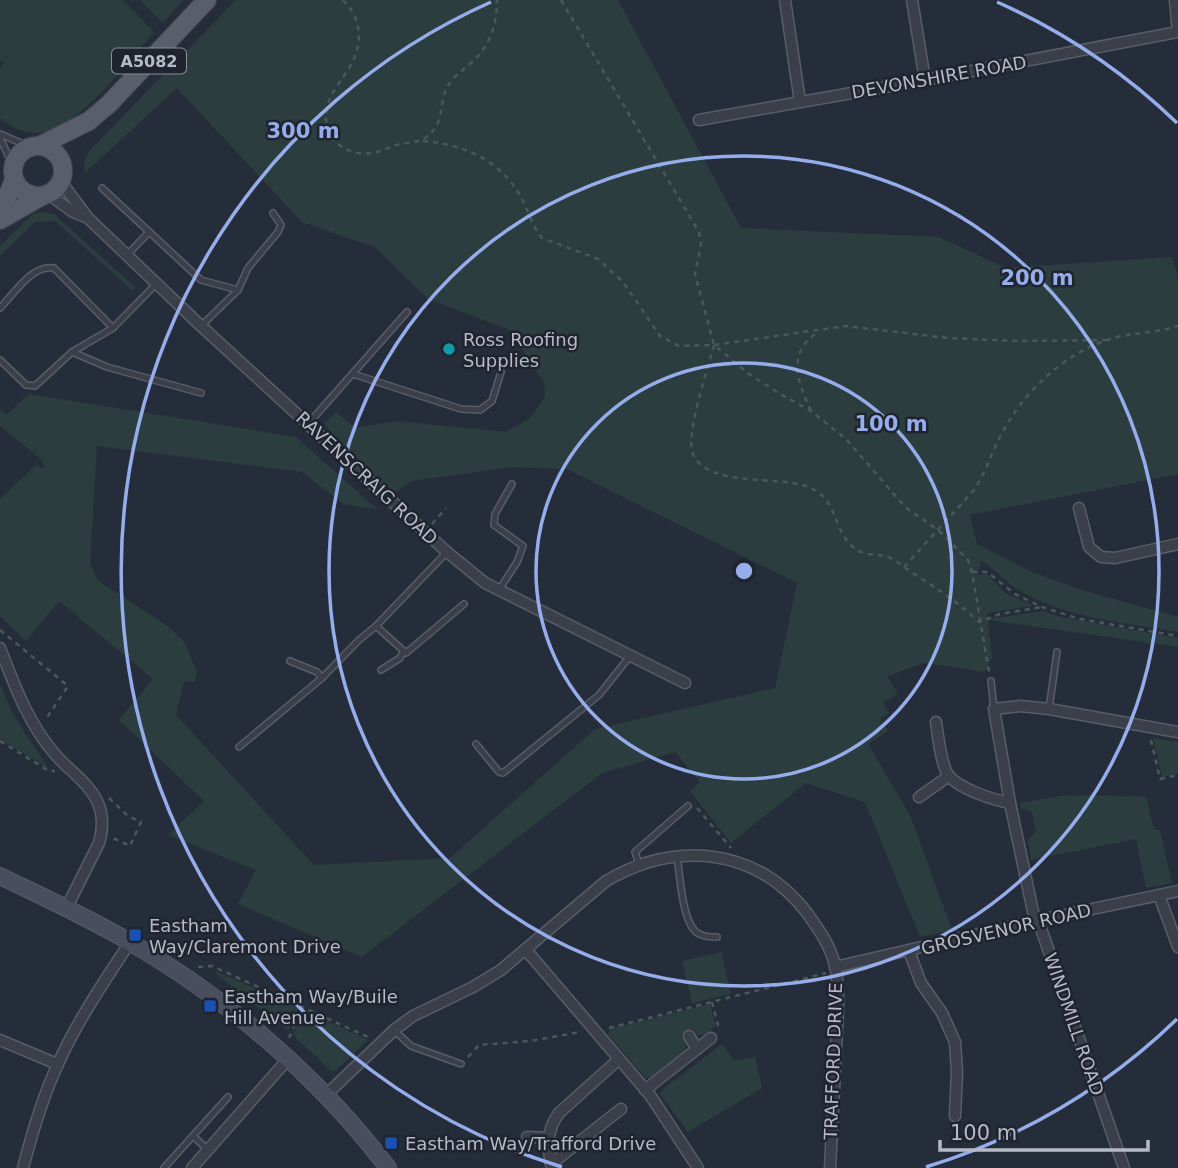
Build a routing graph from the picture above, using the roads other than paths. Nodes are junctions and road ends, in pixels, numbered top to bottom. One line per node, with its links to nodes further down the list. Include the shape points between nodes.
1 (207, 0): 9 (main road, A5082)
2 (785, 0): 7 (street)
3 (912, 0): 6 (street)
4 (1175, 0): 5 (street)
5 (1178, 32): 6 (street, DEVONSHIRE ROAD)
6 (925, 80): 7 (street, DEVONSHIRE ROAD)
7 (800, 102): 8 (street, DEVONSHIRE ROAD)
8 (699, 120)
9 (89, 121): 11 (main road, A5082); 13 (main road, A5082, via 72,144)
10 (0, 136): 11 (lane); 12 (lane)
11 (34, 147): 12 (main road, A5082, via 16,158); 13 (main road, via 55,153)
12 (13, 173): 13 (main road, via 25,193); 15 (main road, A5082)
13 (54, 185): 17 (street, RAVENSCRAIG ROAD); 17 (street, RAVENSCRAIG ROAD, via 73,212); 18 (main road)
14 (102, 188): 19 (lane)
15 (0, 214)
16 (274, 214): 22 (lane, via 281,225 278,232 248,268)
17 (88, 218): 20 (street, RAVENSCRAIG ROAD)
18 (0, 220)
19 (149, 232): 20 (lane); 22 (lane, via 201,280)
20 (127, 255): 21 (street, RAVENSCRAIG ROAD)
21 (158, 284): 25 (street, RAVENSCRAIG ROAD); 26 (lane)
22 (238, 290): 25 (lane)
23 (0, 308): 26 (lane, via 37,269 54,268)
24 (407, 312): 30 (lane)
25 (201, 326): 32 (street, RAVENSCRAIG ROAD)
26 (113, 328): 27 (lane)
27 (72, 352): 28 (lane, via 35,386 26,385); 31 (lane, via 107,367)
28 (0, 359)
29 (502, 372): 30 (lane, via 492,401 480,410 461,409)
30 (353, 374): 32 (lane)
31 (201, 393)
32 (308, 424): 36 (street, RAVENSCRAIG ROAD)
33 (512, 484): 37 (lane, via 495,514 494,526 523,546)
34 (1079, 508): 35 (street, via 1077,523 1089,547 1101,557)
35 (1178, 544)
36 (447, 552): 37 (street, RAVENSCRAIG ROAD); 39 (lane)
37 (499, 590): 43 (street, RAVENSCRAIG ROAD)
38 (464, 604): 41 (lane)
39 (376, 626): 41 (lane); 46 (lane)
40 (0, 648): 66 (street, via 38,731 93,794 101,813 101,833)
41 (403, 652): 45 (lane)
42 (1057, 652): 50 (lane)
43 (630, 656): 48 (street, RAVENSCRAIG ROAD); 53 (lane, via 599,695 503,773)
44 (289, 660): 46 (lane)
45 (381, 670)
46 (322, 678): 54 (lane)
47 (991, 681): 49 (lane)
48 (685, 684)
49 (995, 709): 50 (street); 57 (street, WINDMILL ROAD)
50 (1049, 709): 52 (street)
51 (936, 720): 55 (street)
52 (1178, 732)
53 (477, 744)
54 (239, 747)
55 (949, 776): 56 (street); 57 (street, via 985,797)
56 (919, 797)
57 (1010, 803): 67 (street, WINDMILL ROAD)
58 (688, 806): 59 (lane)
59 (678, 814): 60 (lane); 62 (lane, via 635,852)
60 (684, 821)
61 (677, 856): 62 (street, TRAFFORD DRIVE); 68 (lane, via 688,919 695,931); 73 (street, TRAFFORD DRIVE, via 719,857 761,871 779,883 824,937)
62 (639, 864): 71 (street, TRAFFORD DRIVE, via 606,881)
63 (0, 876): 66 (street)
64 (1178, 891): 65 (street, GROSVENOR ROAD)
65 (1159, 895): 67 (street, GROSVENOR ROAD); 70 (street)
66 (66, 909): 69 (street)
67 (1036, 921): 72 (street, GROSVENOR ROAD); 101 (street, WINDMILL ROAD)
68 (717, 937)
69 (130, 942): 79 (street, via 227,1008); 82 (street)
70 (1178, 947)
71 (526, 950): 74 (street, TRAFFORD DRIVE, via 488,978); 80 (street)
72 (909, 951): 73 (street, GROSVENOR ROAD); 88 (street, via 921,983 955,1042 962,1091)
73 (835, 969): 100 (street, TRAFFORD DRIVE, via 837,1029)
74 (394, 1030): 81 (lane, via 411,1046); 84 (street, TRAFFORD DRIVE)
75 (689, 1036): 78 (street)
76 (711, 1038): 78 (street)
77 (0, 1040): 82 (street)
78 (697, 1049): 83 (street)
79 (285, 1057): 84 (street); 93 (street)
80 (619, 1059): 83 (street); 92 (street, via 559,1113)
81 (461, 1064)
82 (57, 1065): 95 (street)
83 (645, 1090): 99 (street)
84 (326, 1095): 98 (street)
85 (228, 1097): 90 (lane)
86 (621, 1109): 89 (street)
87 (595, 1112): 89 (street)
88 (955, 1116)
89 (603, 1123): 94 (street)
90 (193, 1136): 93 (lane); 96 (lane)
91 (527, 1137): 92 (street)
92 (548, 1138): 94 (street)
93 (208, 1150): 97 (street)
94 (552, 1166)
95 (23, 1168)
96 (164, 1168)
97 (192, 1168)
98 (388, 1168)
99 (698, 1168)
100 (830, 1168)
101 (1124, 1168)

